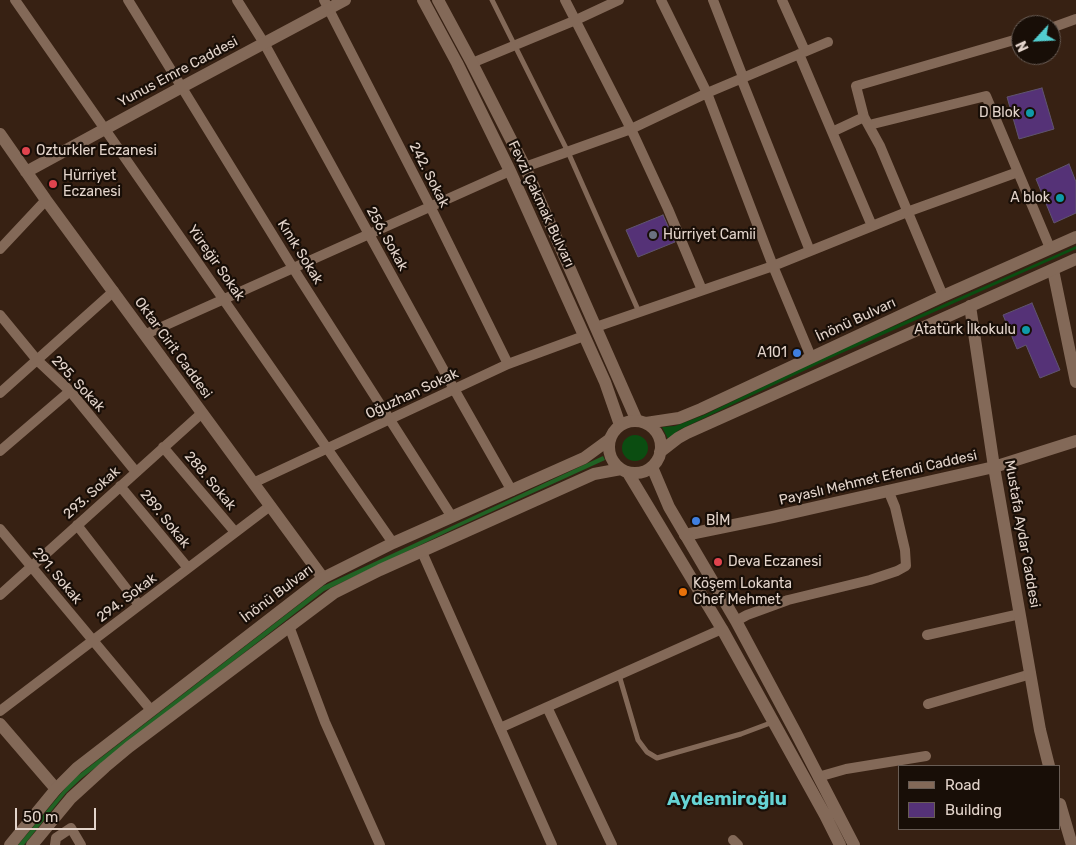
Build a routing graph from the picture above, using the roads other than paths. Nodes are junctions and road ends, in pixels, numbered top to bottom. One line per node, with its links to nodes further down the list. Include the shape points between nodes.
1 (15, 0): 27 (street, Yüreğir Sokak)
2 (128, 0): 24 (street, Kınık Sokak)
3 (237, 0): 19 (street, 256. Sokak)
4 (345, 0): 13 (main road, Yunus Emre Caddesi)
5 (423, 0): 33 (main road, Fevzi Çakmak Bulvarı)
6 (438, 0): 22 (main road, Fevzi Çakmak Bulvarı)
7 (492, 0): 20 (lane)
8 (565, 0): 15 (street)
9 (619, 0): 15 (street)
10 (661, 0): 25 (street)
11 (713, 0): 23 (street)
12 (782, 0): 21 (street)
13 (326, 5): 19 (main road, Yunus Emre Caddesi); 37 (street, 242. Sokak)
14 (1076, 19): 16 (street)
15 (576, 20): 20 (street); 28 (street)
16 (1061, 24)
17 (1011, 41): 26 (street, via 856,86)
18 (828, 42): 21 (street)
19 (264, 43): 24 (main road, Yunus Emre Caddesi); 40 (street, 256. Sokak)
20 (516, 45): 22 (street); 31 (lane)
21 (802, 53): 23 (street); 29 (street)
22 (472, 63): 32 (main road, Fevzi Çakmak Bulvarı)
23 (742, 78): 25 (street); 44 (street)
24 (182, 87): 27 (main road, Yunus Emre Caddesi); 47 (street, Kınık Sokak)
25 (707, 93): 28 (street); 46 (street)
26 (866, 121): 29 (street); 35 (street, via 986,96); 38 (street)
27 (105, 128): 34 (main road, Yunus Emre Caddesi); 52 (street, Yüreğir Sokak)
28 (631, 129): 31 (street); 49 (street)
29 (832, 132): 39 (street)
30 (0, 134): 34 (main road, Oktar Cirit Caddesi)
31 (568, 152): 32 (street); 54 (lane)
32 (524, 167): 56 (main road, Fevzi Çakmak Bulvarı)
33 (510, 171): 37 (street); 58 (main road, Fevzi Çakmak Bulvarı)
34 (26, 172): 36 (main road, Oktar Cirit Caddesi)
35 (1018, 172): 38 (street); 42 (street)
36 (46, 200): 43 (street); 50 (main road, Oktar Cirit Caddesi)
37 (430, 206): 40 (street); 61 (street, 242. Sokak)
38 (907, 212): 39 (street); 51 (street)
39 (872, 226): 44 (street)
40 (369, 234): 47 (street); 64 (street, 256. Sokak)
41 (1076, 237): 42 (main road, İnönü Bulvarı)
42 (1050, 248): 51 (main road, İnönü Bulvarı)
43 (0, 249)
44 (810, 251): 46 (street)
45 (1076, 259): 48 (main road)
46 (773, 266): 49 (street); 59 (street)
47 (293, 268): 52 (street); 68 (street, Kınık Sokak)
48 (1052, 270): 53 (main road); 62 (main road)
49 (702, 290): 54 (street)
50 (114, 291): 57 (main road, Oktar Cirit Caddesi); 60 (street)
51 (943, 296): 59 (main road, İnönü Bulvarı)
52 (224, 299): 57 (street); 74 (street, Yüreğir Sokak)
53 (970, 306): 76 (main road, via 687,433); 78 (main road, Mustafa Aydar Caddesi)
54 (639, 312): 56 (street)
55 (0, 315): 60 (street, 295. Sokak)
56 (596, 327): 69 (main road, Fevzi Çakmak Bulvarı)
57 (146, 334): 67 (main road, Oktar Cirit Caddesi)
58 (584, 336): 61 (street, Oğuzhan Sokak); 70 (main road, Fevzi Çakmak Bulvarı)
59 (811, 357): 69 (main road, İnönü Bulvarı, via 679,418)
60 (37, 360): 65 (street, 295. Sokak); 66 (street)
61 (508, 364): 64 (street, Oğuzhan Sokak)
62 (1074, 365): 63 (main road)
63 (1076, 382)
64 (454, 389): 68 (street, Oğuzhan Sokak); 84 (street, 256. Sokak)
65 (70, 391): 75 (street); 80 (street, 295. Sokak)
66 (0, 393)
67 (202, 413): 73 (street, 293. Sokak); 81 (main road, Oktar Cirit Caddesi)
68 (389, 420): 74 (street, Oğuzhan Sokak); 86 (street, Kınık Sokak)
69 (642, 422): 70 (main road); 76 (main road, via 658,435)
70 (620, 425): 71 (main road)
71 (610, 439): 79 (main road, via 610,456 614,464); 84 (main road, İnönü Bulvarı, via 584,458)
72 (1076, 441): 78 (main road, Payaslı Mehmet Efendi Caddesi)
73 (163, 447): 80 (street, 293. Sokak); 89 (street, 288. Sokak)
74 (326, 449): 81 (street, Oğuzhan Sokak); 91 (street, Yüreğir Sokak)
75 (0, 451)
76 (660, 452): 77 (main road)
77 (652, 467): 79 (main road, via 637,473); 90 (main road)
78 (994, 467): 83 (main road, Payaslı Mehmet Efendi Caddesi); 98 (main road, Mustafa Aydar Caddesi)
79 (624, 471): 92 (main road, via 594,474); 101 (main road)
80 (136, 472): 82 (street, 293. Sokak)
81 (254, 483): 85 (main road, Oktar Cirit Caddesi)
82 (120, 486): 87 (street, 293. Sokak); 94 (street, 289. Sokak)
83 (888, 490): 90 (main road, Payaslı Mehmet Efendi Caddesi); 99 (street, via 905,550 906,566 870,580 788,600)
84 (512, 491): 86 (main road, İnönü Bulvarı)
85 (270, 506): 89 (street, 294. Sokak); 95 (main road, Oktar Cirit Caddesi)
86 (452, 517): 91 (main road, İnönü Bulvarı)
87 (77, 525): 93 (street, 293. Sokak); 97 (street)
88 (0, 529): 93 (street, 291. Sokak)
89 (235, 532): 94 (street, 294. Sokak)
90 (685, 535): 99 (main road)
91 (393, 543): 95 (main road, İnönü Bulvarı)
92 (422, 552): 100 (main road, via 347,585); 112 (street)
93 (31, 566): 96 (street, 293. Sokak); 103 (street, 291. Sokak)
94 (188, 568): 97 (street, 294. Sokak)
95 (323, 578): 108 (main road, İnönü Bulvarı)
96 (0, 595)
97 (139, 606): 103 (street, 294. Sokak)
98 (1020, 614): 102 (street); 104 (main road, Mustafa Aydar Caddesi)
99 (736, 621): 115 (main road)
100 (289, 626): 119 (main road, via 85,784); 122 (street, via 325,722)
101 (722, 629): 105 (street); 110 (main road)
102 (927, 635)
103 (93, 641): 108 (street, 291. Sokak); 109 (street, 294. Sokak)
104 (1031, 674): 106 (street); 114 (main road, Mustafa Aydar Caddesi)
105 (618, 675): 107 (street); 110 (lane, via 638,740 647,752 657,758)
106 (928, 704)
107 (547, 707): 112 (street); 124 (street)
108 (151, 710): 116 (main road, İnönü Bulvarı, via 77,768)
109 (0, 712)
110 (773, 722): 125 (main road)
111 (0, 724): 116 (main road)
112 (500, 728): 123 (street)
113 (926, 756): 115 (street, via 846,769)
114 (1049, 765)
115 (818, 777): 126 (main road)
116 (56, 789): 118 (main road, İnönü Bulvarı)
117 (1061, 807): 127 (main road)
118 (10, 845)
119 (32, 845)
120 (55, 845): 121 (street, via 56,838 71,828)
121 (81, 845)
122 (380, 845)
123 (552, 845)
124 (612, 845)
125 (840, 845)
126 (854, 845)
127 (1072, 845)

